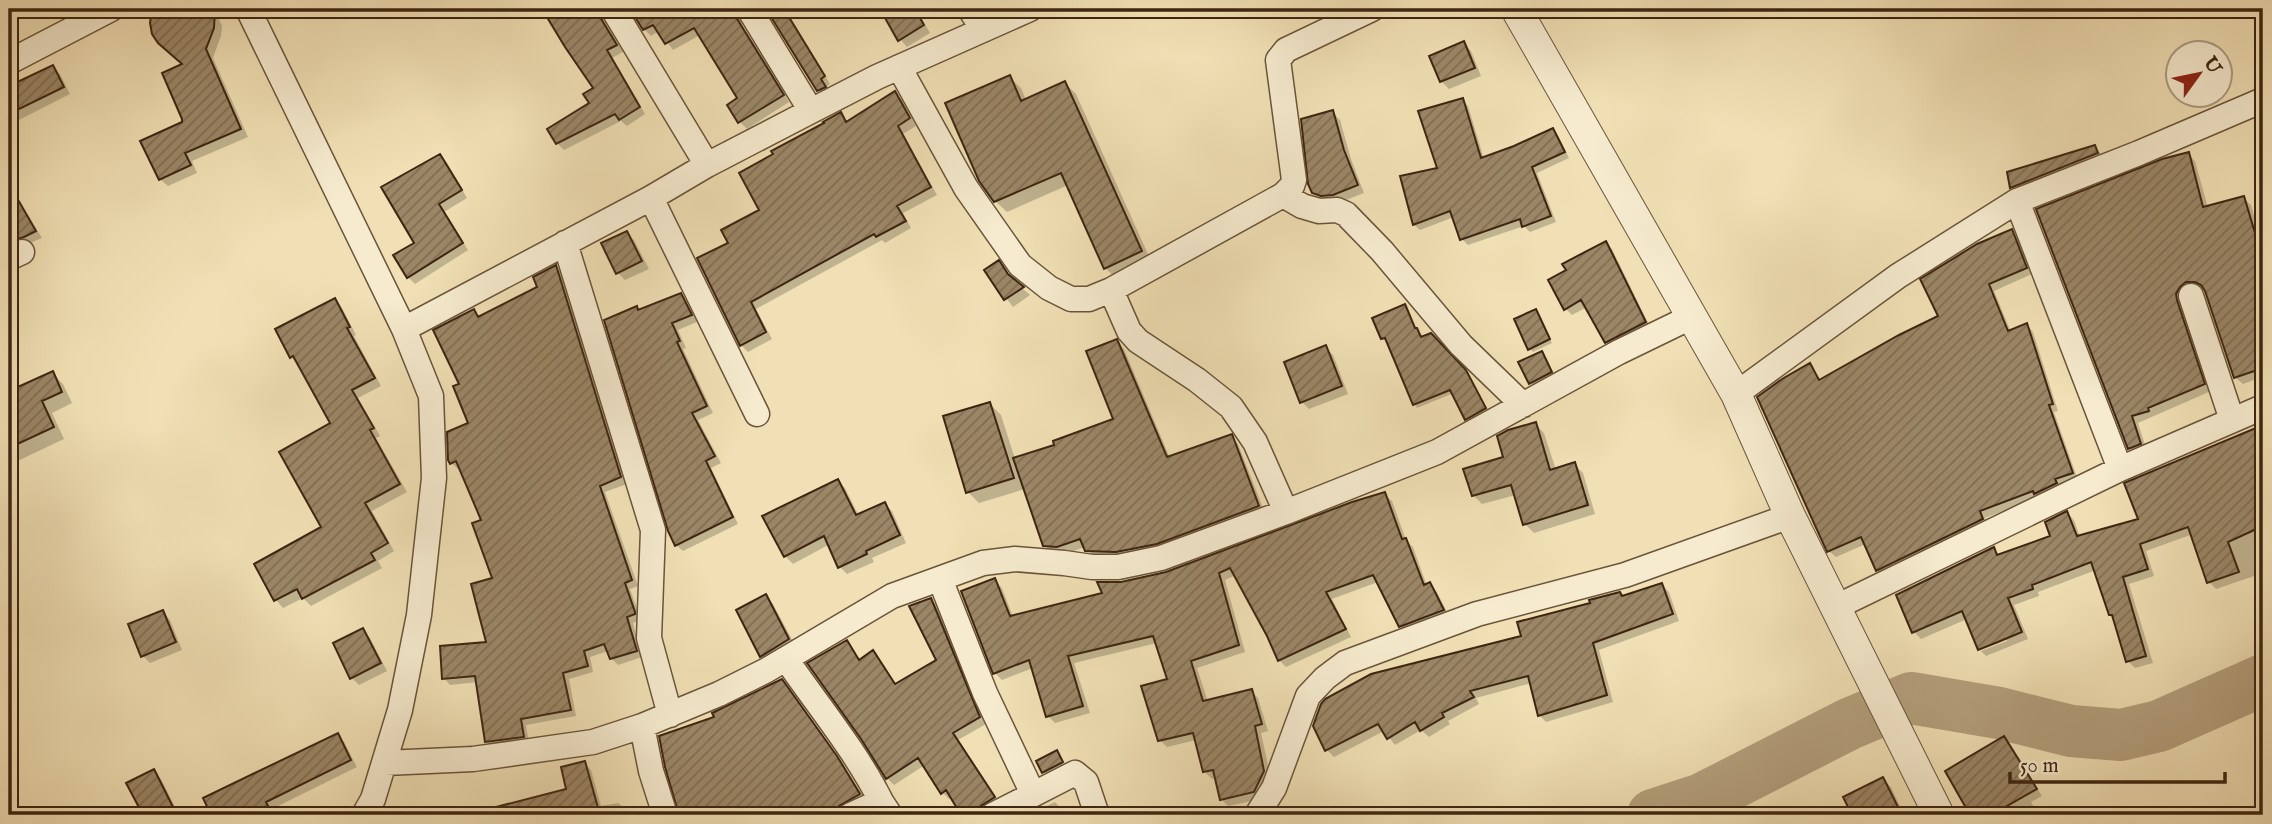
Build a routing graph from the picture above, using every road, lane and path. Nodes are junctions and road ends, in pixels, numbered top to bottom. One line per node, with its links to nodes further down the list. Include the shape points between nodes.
1 (110, 9): 10 (street)
2 (248, 9): 22 (street)
3 (613, 9): 14 (street)
4 (749, 9): 13 (street)
5 (970, 9): 9 (street)
6 (1030, 9): 9 (street)
7 (1372, 9): 15 (street, via 1286,50 1278,60 1294,180)
8 (1516, 9): 21 (street)
9 (983, 30): 11 (street)
10 (9, 62)
11 (899, 67): 13 (street); 19 (street, via 966,188 1020,265 1071,299 1088,299)
12 (2263, 100): 17 (street)
13 (811, 111): 14 (street)
14 (707, 165): 16 (street)
15 (1283, 195): 19 (street); 24 (street, via 1302,206 1346,214 1461,345)
16 (652, 198): 18 (street); 26 (street)
17 (2017, 201): 23 (street, via 1898,276); 28 (street)
18 (565, 243): 22 (street); 34 (street, via 653,530 649,638)
19 (1111, 290): 29 (street, via 1138,341 1231,407 1255,442)
20 (2191, 296): 27 (street)
21 (1691, 317): 23 (street); 24 (street)
22 (404, 329): 36 (street, via 431,396 434,478 419,615)
23 (1736, 394): 30 (street)
24 (1522, 405): 29 (street, via 1437,452)
25 (2263, 407): 27 (street)
26 (757, 414)
27 (2232, 420): 28 (street)
28 (2120, 469): 32 (street)
29 (1286, 512): 31 (street, via 1161,558 1118,567 1015,559 983,563)
30 (1790, 516): 32 (street); 44 (street, via 1625,575 1478,614 1345,663 1308,696 1274,788)
31 (940, 579): 33 (street, via 892,596); 37 (street)
32 (1834, 608): 45 (street)
33 (786, 659): 34 (street); 38 (street, via 843,736)
34 (670, 715): 35 (street)
35 (642, 726): 36 (street, via 593,742 473,759); 40 (street)
36 (385, 763): 39 (street)
37 (1032, 794): 42 (street); 43 (street, via 1078,774 1086,782)
38 (886, 809): 41 (street, via 877,803)
39 (364, 815)
40 (665, 815)
41 (851, 815)
42 (993, 815)
43 (1097, 815)
44 (1257, 815)
45 (1939, 815)

